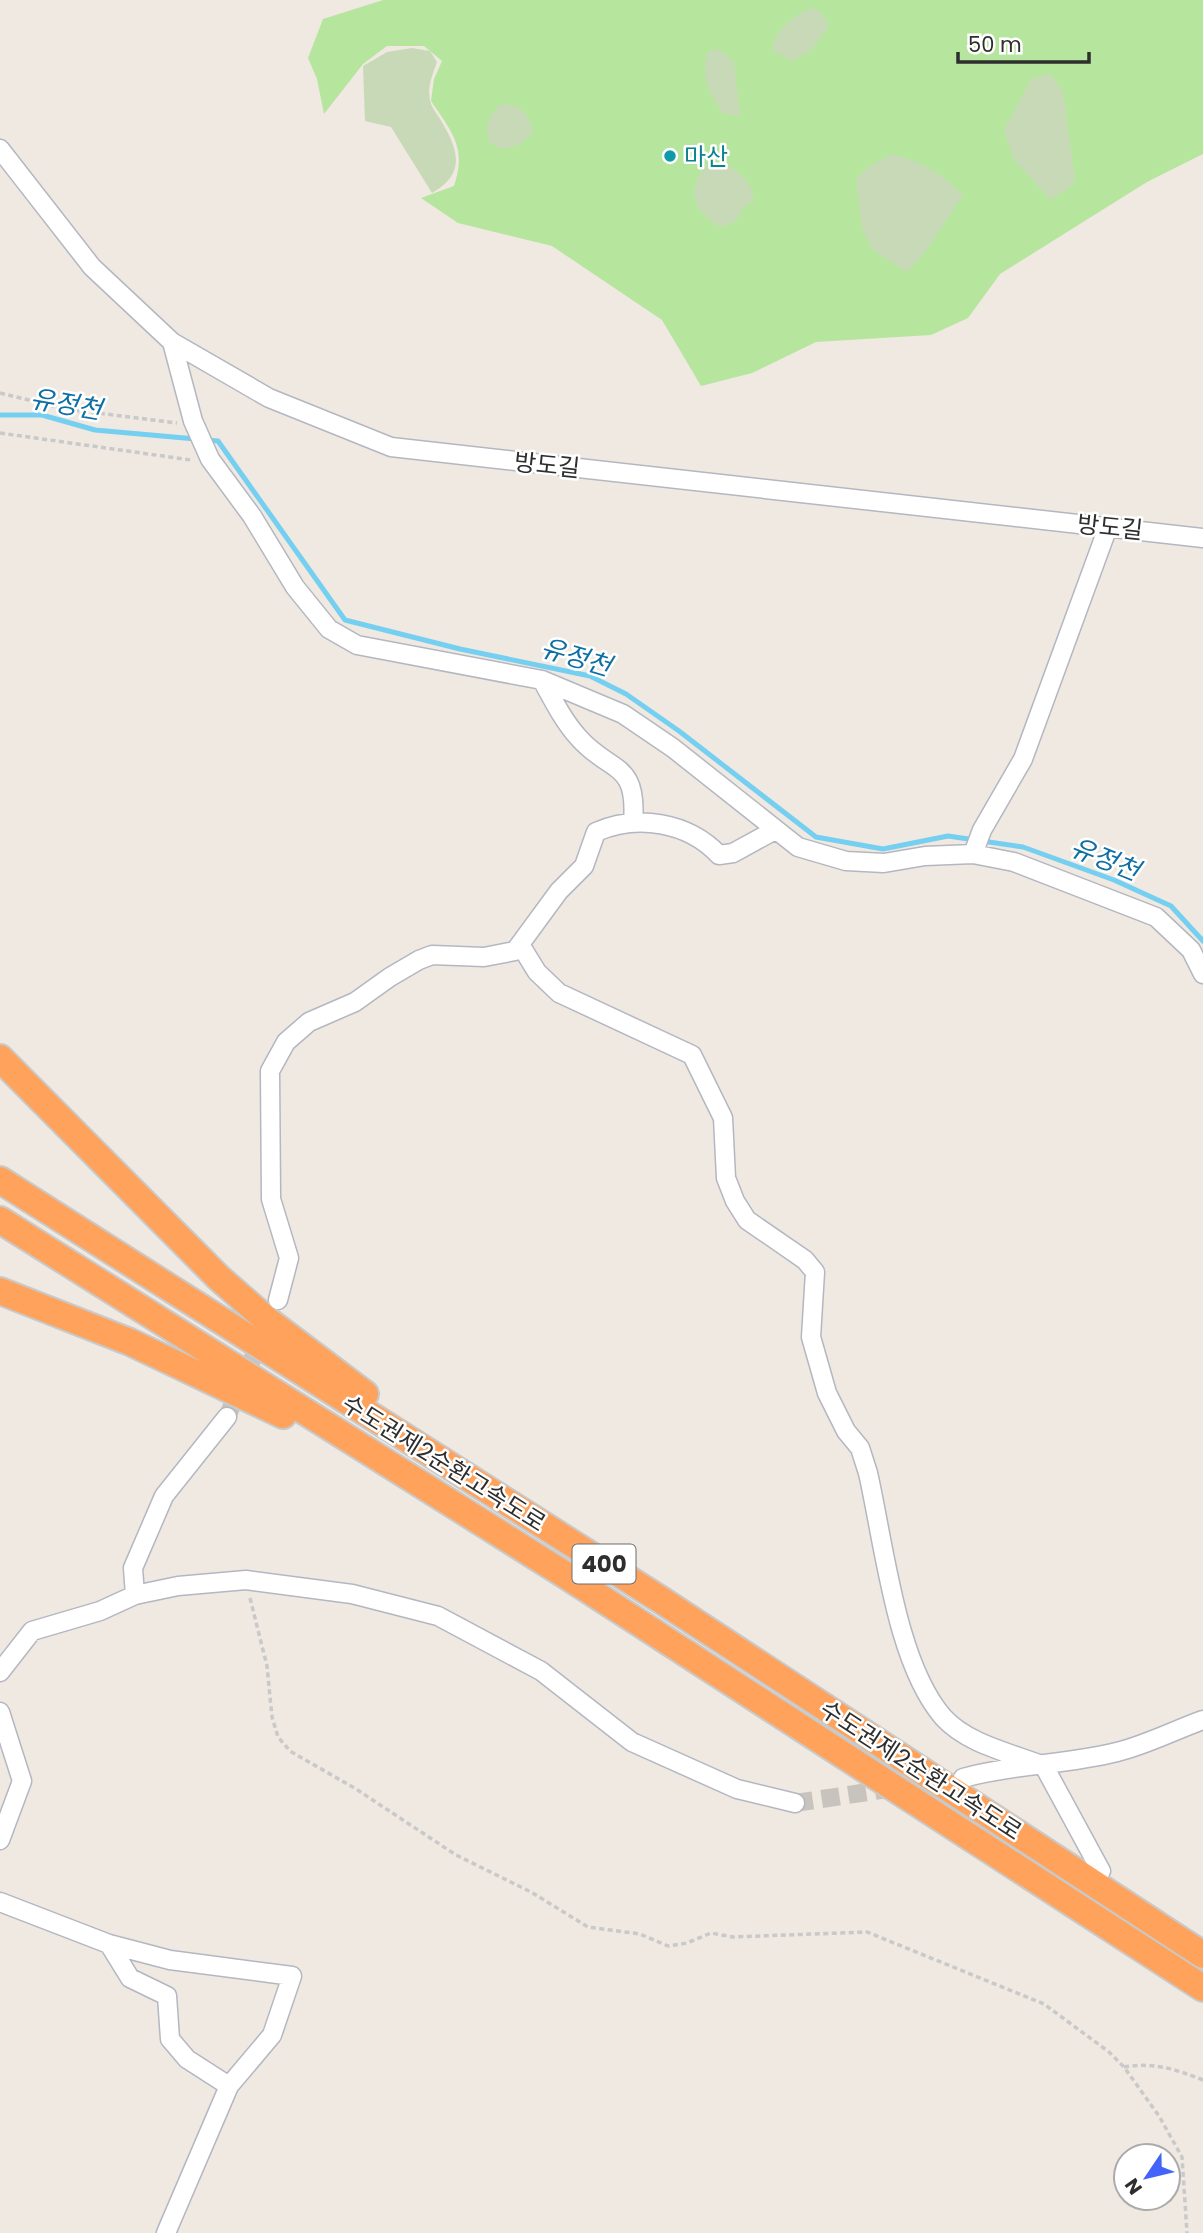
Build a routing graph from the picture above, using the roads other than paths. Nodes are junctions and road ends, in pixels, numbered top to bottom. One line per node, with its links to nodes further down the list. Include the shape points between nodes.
1 (0, 149): 2 (street, 방도길, via 92,267)
2 (172, 342): 3 (street, 방도길, via 269,398 391,447); 5 (street, via 195,426 208,455 253,516 295,587 329,629 357,645)
3 (1108, 527): 4 (street, 방도길); 8 (street, via 1023,760)
4 (1203, 538)
5 (542, 680): 6 (street, via 579,739 619,767 629,780); 7 (street, via 623,714)
6 (633, 823): 7 (street, via 685,830 719,855 733,853); 9 (street, via 596,832 584,866 559,891)
7 (775, 830): 8 (street, via 798,846 846,861 884,863)
8 (973, 854): 10 (street, via 1014,862 1156,917 1191,950)
9 (521, 946): 15 (street, via 484,957 419,960 355,1002 309,1022 286,1042 270,1072 271,1199 289,1258); 23 (street, via 537,972 559,993 692,1055 723,1118 726,1178 735,1201 747,1220 806,1260 815,1272 811,1337 827,1393 860,1448 868,1473 902,1630 917,1671 944,1717 973,1739)
10 (1203, 974)
11 (0, 1058): 17 (highway, via 143,1204 267,1320)
12 (0, 1180): 17 (highway, 수도권제2순환고속도로 / 400)
13 (0, 1220): 18 (highway, 수도권제2순환고속도로 / 400)
14 (0, 1291): 18 (highway, via 130,1342 269,1408)
15 (278, 1300)
16 (227, 1417): 19 (street, via 164,1496 133,1569)
17 (573, 1545): 30 (highway, 수도권제2순환고속도로 / 400)
18 (567, 1576): 31 (highway, 수도권제2순환고속도로 / 400)
19 (135, 1595): 20 (street, via 100,1611 32,1631); 25 (street, via 246,1580 352,1594 438,1616 541,1671 632,1742 737,1789)
20 (0, 1672)
21 (0, 1712): 26 (street, via 22,1781)
22 (1203, 1720): 23 (street, via 1119,1752)
23 (1044, 1766): 24 (street); 27 (street)
24 (963, 1778)
25 (795, 1802)
26 (0, 1840)
27 (1101, 1871)
28 (0, 1902): 29 (street)
29 (109, 1944): 32 (street, via 130,1978 167,1996 170,2039 187,2059); 32 (street, via 170,1960 292,1976 272,2035)
30 (1203, 1955)
31 (1203, 1988)
32 (229, 2086): 33 (street)
33 (166, 2233)

